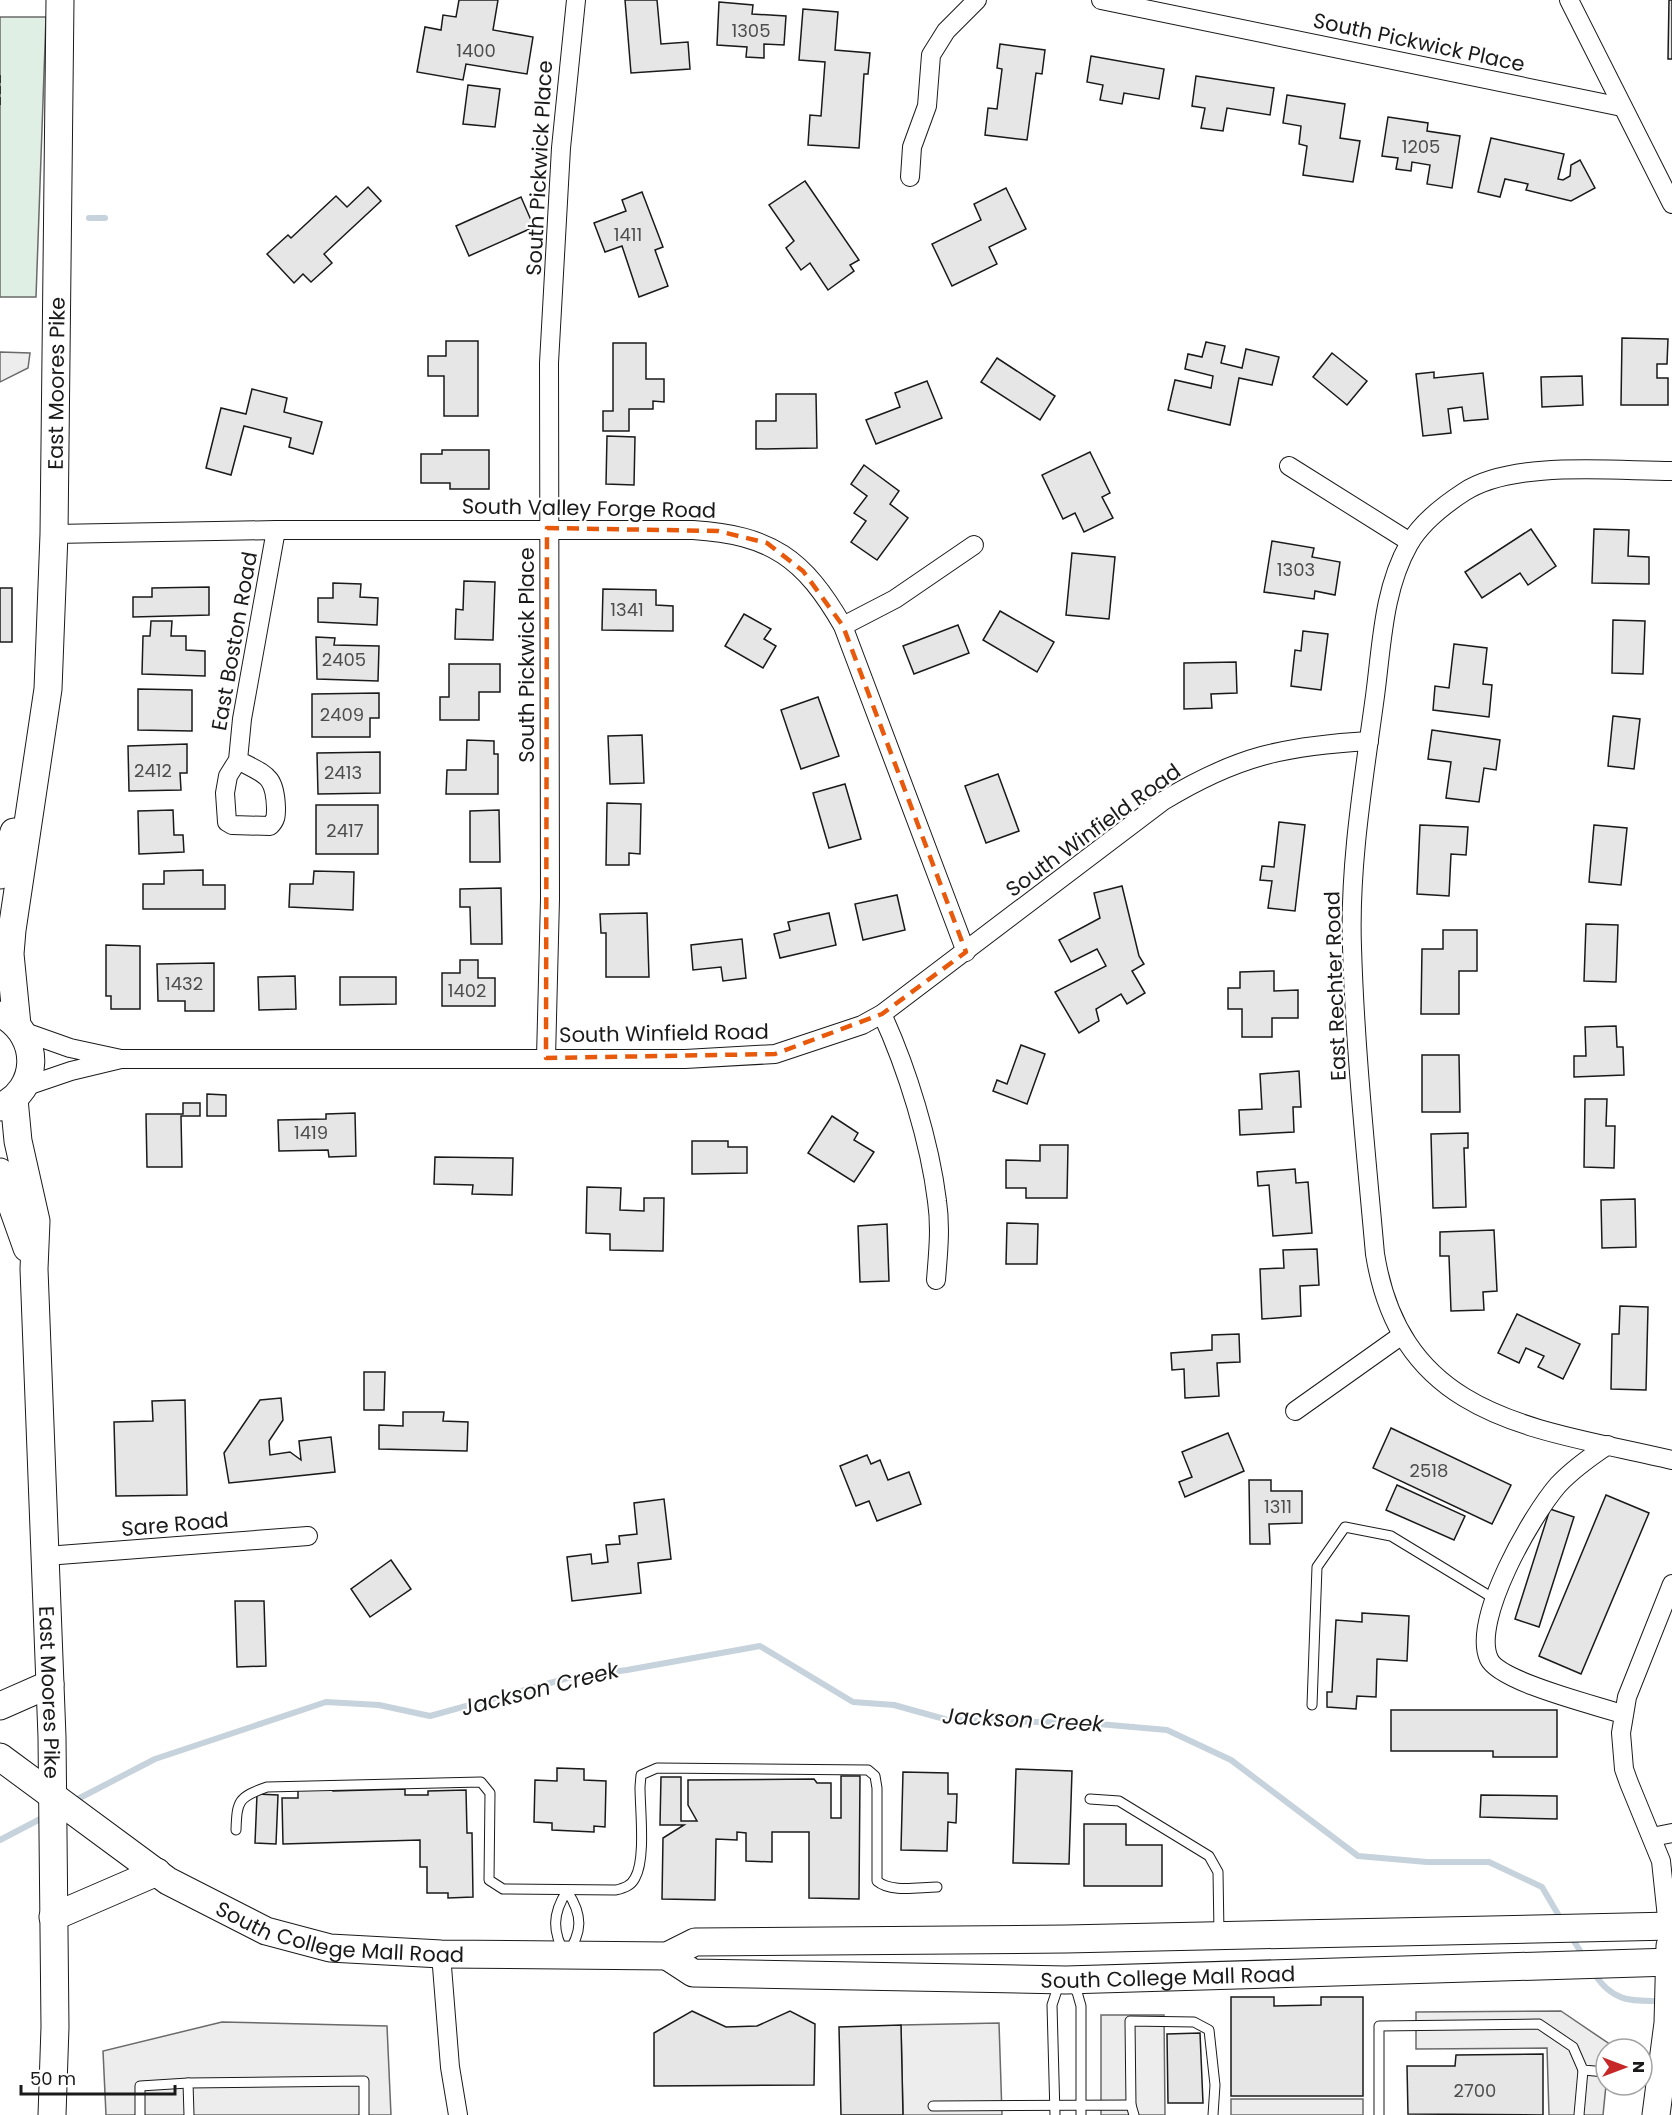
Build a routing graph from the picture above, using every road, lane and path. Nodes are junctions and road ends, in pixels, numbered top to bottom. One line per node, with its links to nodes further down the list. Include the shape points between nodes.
1 (60, 0): 13 (main road, East Moores Pike)
2 (576, 0): 11 (street, South Pickwick Place, via 561,148 549,363)
3 (977, 0): 7 (street, via 946,31 931,56 927,106 912,147)
4 (1101, 0): 6 (street, South Pickwick Place)
5 (1569, 0): 6 (street)
6 (1622, 106): 8 (street)
7 (910, 177)
8 (1672, 204)
9 (1289, 466): 14 (street)
10 (1672, 471): 14 (street, East Rechter Road, via 1510,474 1464,492 1433,516)
11 (548, 528): 12 (street, South Valley Forge Road); 16 (street, South Valley Forge Road, via 693,530 755,539 767,543 803,571 831,604); 24 (street, South Pickwick Place, via 550,898)
12 (276, 530): 13 (street, South Valley Forge Road); 18 (street, East Boston Road)
13 (54, 534): 19 (main road, East Moores Pike, via 48,688)
14 (1410, 542): 17 (street, East Rechter Road, via 1388,598)
15 (974, 544): 16 (street, via 895,599)
16 (843, 626): 21 (street, South Valley Forge Road)
17 (1369, 741): 21 (street, South Winfield Road, via 1272,752 1198,780 1163,801); 30 (street, East Rechter Road, via 1354,876 1352,947 1375,1254 1386,1301)
18 (238, 760)
19 (36, 765): 20 (main road, East Moores Pike); 23 (main road, East Moores Pike, via 10,954)
20 (0, 875)
21 (966, 952): 22 (street, South Winfield Road)
22 (882, 1014): 24 (street, South Winfield Road, via 799,1047 753,1057); 29 (street, via 901,1060 937,1200 940,1238)
23 (13, 1023): 25 (street, South Winfield Road, via 70,1048); 26 (main road, East Moores Pike, via 31,1054 30,1071)
24 (546, 1058): 25 (street, South Winfield Road)
25 (121, 1059): 26 (street, South Winfield Road, via 71,1071)
26 (13, 1098): 28 (main road, East Moores Pike, via 36,1221)
27 (0, 1172): 28 (main road, East Moores Pike)
28 (34, 1269): 35 (main road, East Moores Pike)
29 (936, 1280)
30 (1402, 1335): 31 (street); 32 (street, East Rechter Road, via 1430,1371 1475,1406 1530,1426)
31 (1294, 1412)
32 (1608, 1445): 33 (street, East Rechter Road); 37 (street, via 1557,1486 1523,1537)
33 (1672, 1460)
34 (308, 1536): 35 (street, Sare Road)
35 (46, 1556): 38 (main road, East Moores Pike)
36 (1672, 1584): 41 (street)
37 (1493, 1598): 39 (lane, via 1391,1536 1345,1527 1317,1568); 41 (street, via 1485,1636 1489,1659 1507,1676)
38 (50, 1684): 40 (main road); 43 (main road, East Moores Pike)
39 (1312, 1705)
40 (0, 1706)
41 (1622, 1714): 47 (street, via 1624,1769)
42 (0, 1756): 43 (main road, South College Mall Road)
43 (49, 1788): 48 (main road, South College Mall Road); 51 (main road, East Moores Pike)
44 (1090, 1799): 53 (lane, via 1119,1800 1209,1856 1218,1872)
45 (236, 1830): 50 (lane, via 237,1806 247,1794 267,1787 482,1782 490,1793 489,1880 503,1889)
46 (1672, 1833): 47 (street)
47 (1652, 1837): 52 (street, via 1661,1861)
48 (157, 1872): 51 (main road); 55 (main road, South College Mall Road, via 266,1931 330,1948)
49 (937, 1887): 50 (lane, via 892,1887 877,1881 877,1788 875,1776 868,1770 657,1768 641,1775 640,1866 635,1879 616,1890)
50 (567, 1891): 56 (lane, via 557,1907 556,1922 556,1939); 56 (lane, via 579,1908 578,1939)
51 (53, 1917): 68 (main road, East Moores Pike)
52 (1670, 1927): 53 (main road, South College Mall Road); 58 (main road)
53 (1219, 1935): 54 (main road, South College Mall Road)
54 (1066, 1939): 57 (main road, South College Mall Road, via 694,1942); 59 (main road)
55 (441, 1954): 56 (main road, South College Mall Road); 72 (street)
56 (566, 1956): 57 (main road, South College Mall Road)
57 (667, 1956): 59 (main road, South College Mall Road, via 693,1973)
58 (1672, 1969): 59 (main road, South College Mall Road, via 1619,1963); 61 (main road)
59 (1066, 1980): 66 (lane, via 1057,1990 1052,2006); 67 (lane, via 1077,1992 1081,2006)
60 (1583, 2070): 62 (lane); 75 (lane, via 1573,2047 1539,2024 1379,2026); 76 (lane)
61 (1660, 2070): 77 (main road)
62 (1594, 2071)
63 (188, 2083): 69 (lane, via 140,2086); 70 (lane); 71 (lane, via 364,2081)
64 (1131, 2105): 67 (lane); 73 (lane); 74 (lane, via 1130,2021 1194,2022 1209,2030 1215,2085)
65 (933, 2106): 66 (lane)
66 (1054, 2110): 67 (lane)
67 (1081, 2110)
68 (52, 2115)
69 (140, 2115)
70 (189, 2115)
71 (364, 2115)
72 (458, 2115)
73 (1134, 2115)
74 (1213, 2115)
75 (1379, 2115)
76 (1579, 2115)
77 (1656, 2115)

